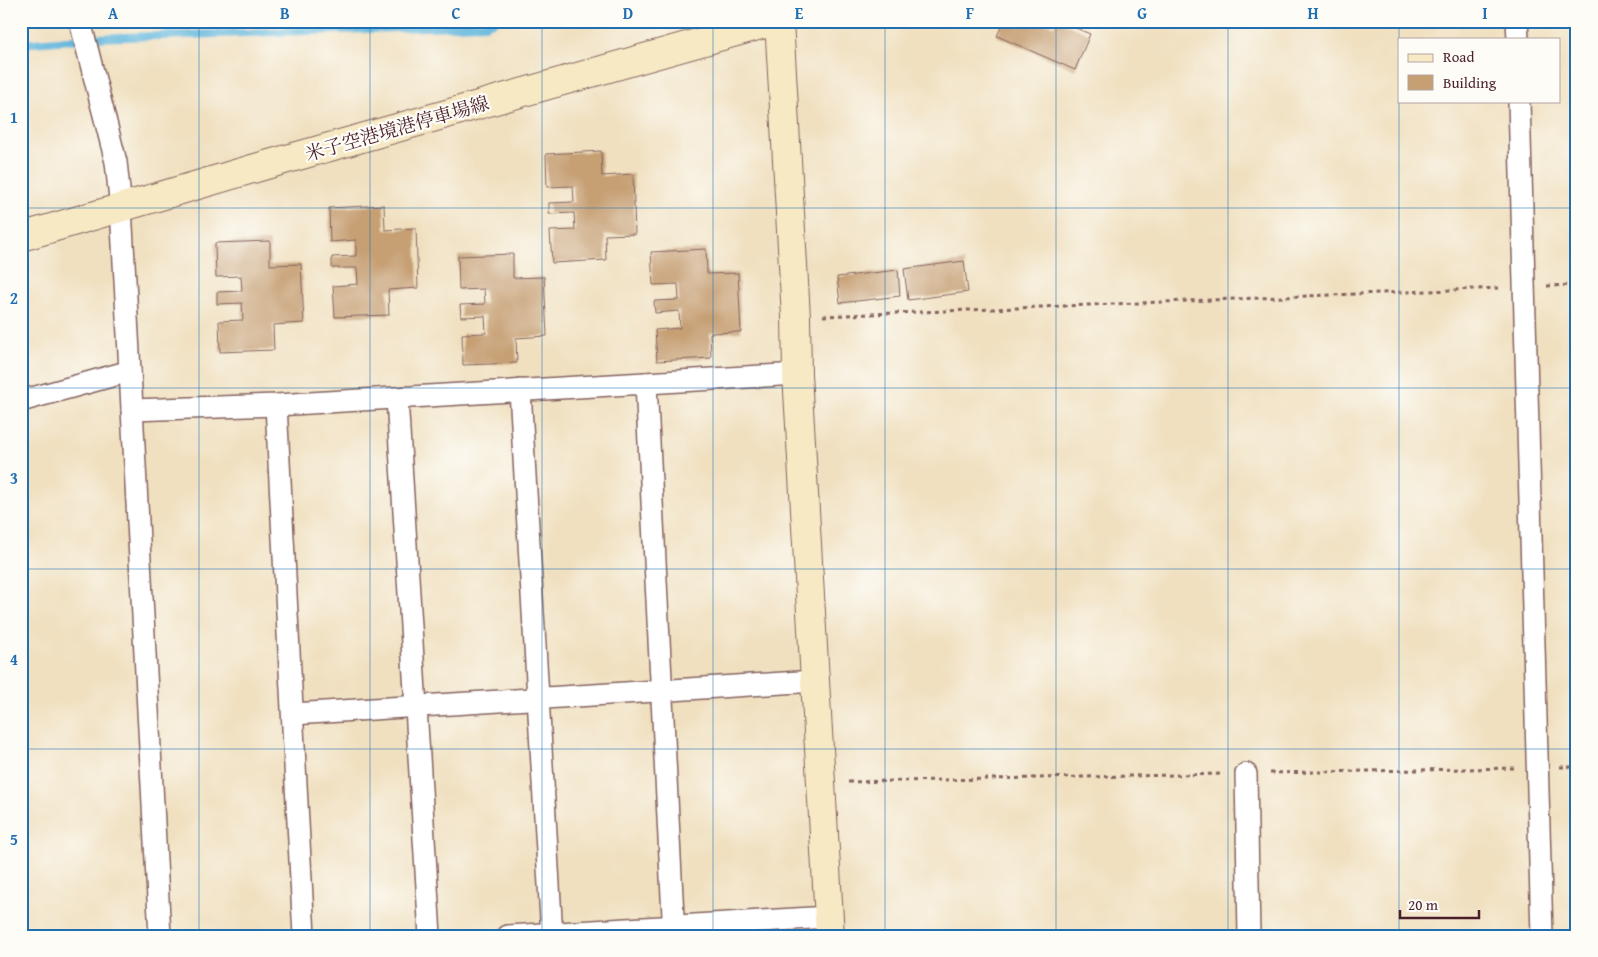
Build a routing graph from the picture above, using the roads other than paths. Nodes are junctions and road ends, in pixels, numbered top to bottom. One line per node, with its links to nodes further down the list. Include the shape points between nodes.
1 (80, 21): 7 (street, via 116,162)
2 (775, 21): 7 (street, 米子空港境港停車場線)
3 (779, 21): 10 (street)
4 (1517, 21): 5 (street)
5 (1518, 38)
6 (1519, 102): 31 (street)
7 (121, 208): 8 (street, 米子空港境港停車場線); 9 (street)
8 (21, 237)
9 (130, 370): 14 (street); 16 (street)
10 (797, 374): 11 (street); 17 (street)
11 (646, 383): 12 (street); 18 (street)
12 (520, 390): 13 (street); 19 (street)
13 (397, 398): 15 (street); 20 (street)
14 (21, 401)
15 (276, 405): 16 (street); 21 (street)
16 (132, 410): 26 (street)
17 (815, 681): 18 (street); 23 (street)
18 (662, 691): 19 (street); 24 (street)
19 (538, 699): 20 (street); 25 (street)
20 (416, 706): 21 (street); 28 (street)
21 (293, 714): 27 (street)
22 (1246, 774): 30 (street)
23 (829, 926): 24 (street)
24 (674, 931): 25 (street)
25 (552, 934): 29 (street)
26 (160, 936)
27 (304, 936)
28 (430, 936)
29 (508, 936)
30 (1249, 936)
31 (1542, 936)

